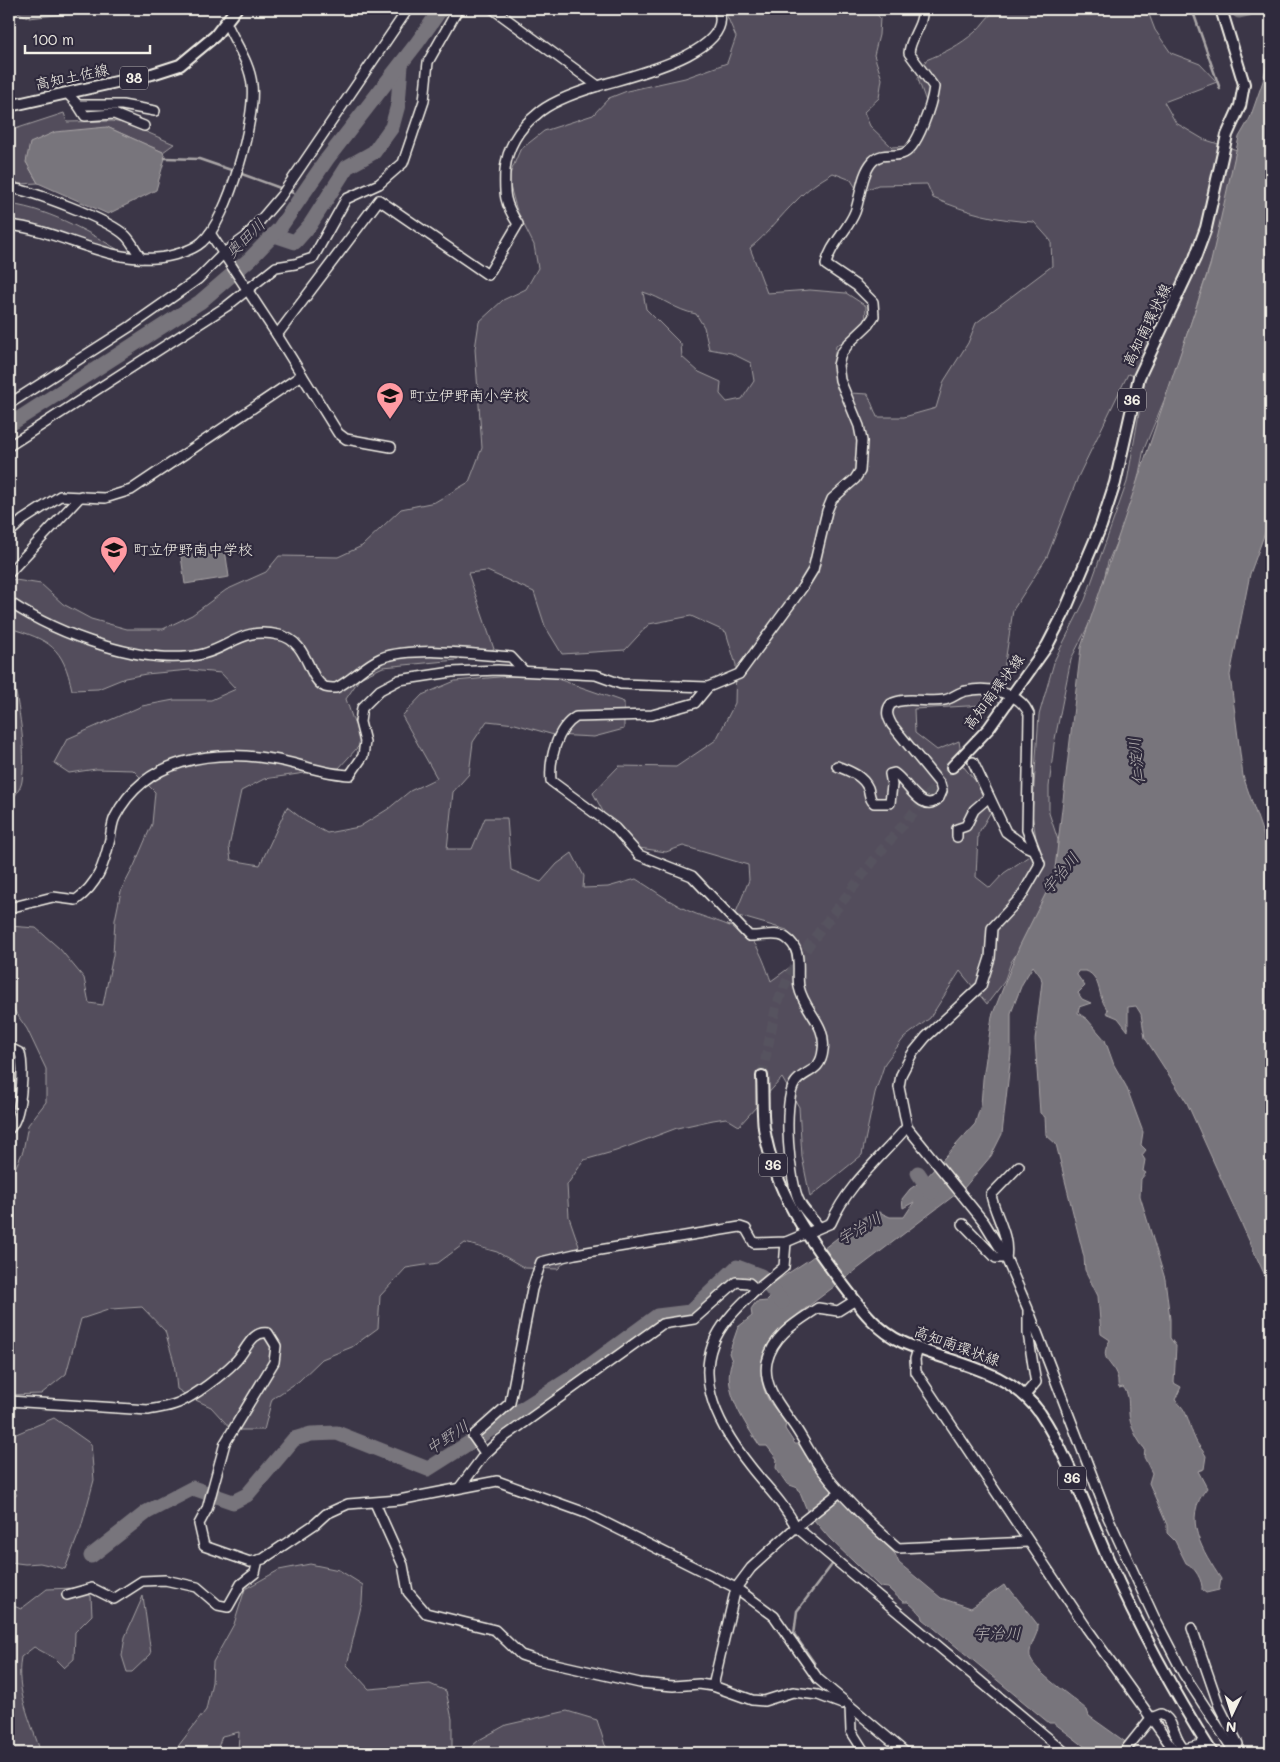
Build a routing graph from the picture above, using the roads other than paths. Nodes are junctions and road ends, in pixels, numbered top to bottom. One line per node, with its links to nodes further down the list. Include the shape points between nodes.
1 (236, 9): 8 (main road, 高知土佐線 / 38)
2 (408, 9): 18 (street, via 281,196)
3 (458, 9): 20 (street, via 428,62 424,101 403,163 379,184 346,199 313,258 276,267)
4 (493, 9): 9 (street)
5 (718, 9): 9 (street, via 722,17 718,29 697,49 668,65)
6 (922, 9): 31 (street, via 923,16 909,53 934,87 932,104 907,152 883,155 870,164 856,211 827,258 826,265 874,302 874,316 849,342 838,365 840,380 859,426 862,441 860,471 832,499 813,570 802,588 739,674)
7 (1221, 9): 32 (main road, 高知南環状線 / 36, via 1244,84 1240,106 1227,135 1206,228 1181,290 1139,377 1115,483 1101,526 1064,613)
8 (226, 22): 10 (main road, 高知土佐線 / 38, via 212,39 180,65); 17 (street, via 250,75 253,98 226,204)
9 (598, 86): 21 (street, via 556,103 537,114 519,131 506,162 504,195 518,224 488,275 379,200)
10 (67, 93): 11 (main road, 高知土佐線 / 38); 12 (street)
11 (9, 106)
12 (78, 106): 13 (street, via 122,105); 14 (street, via 85,116 114,114)
13 (155, 111)
14 (144, 126)
15 (9, 188): 19 (street, via 40,196 108,223 126,235)
16 (9, 225): 19 (street, via 50,233 96,251)
17 (210, 233): 18 (street); 19 (street, via 196,247 157,258)
18 (226, 257): 20 (street); 23 (street, via 131,326)
19 (141, 258)
20 (248, 291): 21 (street); 24 (street)
21 (277, 335): 22 (street)
22 (302, 375): 25 (street, via 338,433 346,439); 26 (street, via 131,490 105,498)
23 (9, 404)
24 (9, 446)
25 (391, 447)
26 (81, 496): 27 (street, via 60,496); 28 (street)
27 (9, 533)
28 (9, 573)
29 (9, 602): 30 (street, via 59,630 91,643 140,653 187,656 206,653 240,636 254,633 279,635 300,648 318,681 336,688 379,659 397,654 511,657)
30 (524, 671): 31 (street, via 596,675 621,684); 39 (street, via 420,675 399,680 380,690 362,708 363,756 350,775 234,754 216,754 185,761 156,773 124,801 114,819 105,862 89,890 76,900 53,897)
31 (708, 687): 46 (street, via 695,703 652,715 576,718 567,722 560,732 551,781 615,828 639,855 692,876 749,936 775,935 792,943 799,962 799,986 803,999 821,1027 824,1051 815,1069 795,1082 790,1096 788,1157 800,1202)
32 (1012, 697): 34 (street, via 988,689 966,690 946,700 894,702 889,706 888,718 892,725 940,784 942,791 936,801 924,803 894,773 890,774 890,803 874,803 860,777); 35 (main road, 高知南環状線 / 36, via 990,728); 38 (street, via 1026,707 1029,714 1027,830)
33 (973, 762): 36 (street)
34 (837, 766)
35 (952, 767)
36 (990, 797): 37 (street, via 974,810 966,826 957,829); 38 (street, via 1006,832)
37 (957, 837)
38 (1034, 850): 42 (street, via 1040,864 1021,898 992,928 990,958 980,986 926,1037 906,1063 899,1086)
39 (9, 908)
40 (9, 1052): 43 (street, via 14,1050 20,1054 22,1062 18,1112 15,1123)
41 (762, 1076): 47 (main road, 高知南環状線 / 36, via 764,1126 774,1168)
42 (907, 1127): 46 (street, via 855,1183 831,1222); 49 (street, via 984,1222)
43 (9, 1128)
44 (1019, 1166): 49 (street, via 991,1195 1004,1231)
45 (963, 1224): 49 (street, via 996,1258)
46 (819, 1227): 47 (street)
47 (805, 1232): 48 (street); 51 (main road, 高知南環状線 / 36)
48 (786, 1242): 50 (street, via 784,1267); 56 (street, via 754,1242 746,1229 740,1227 541,1262 532,1289 510,1403 474,1436)
49 (1006, 1258): 52 (street)
50 (757, 1290): 56 (street, via 749,1283 736,1282 694,1319 662,1324); 60 (street, via 719,1332 708,1358 708,1384 720,1420 750,1466)
51 (854, 1301): 53 (main road, 高知南環状線 / 36, via 873,1322 900,1342); 58 (street, via 838,1311 818,1308 785,1330 767,1363 768,1384 774,1397)
52 (1028, 1309): 54 (street, via 1028,1333 1036,1382); 76 (street, via 1108,1517 1154,1618 1183,1673)
53 (918, 1349): 54 (main road, 高知南環状線 / 36, via 986,1371 1006,1380); 61 (street, via 916,1372)
54 (1025, 1395): 69 (main road, 高知南環状線 / 36, via 1040,1413 1063,1457 1158,1664)
55 (9, 1401): 62 (street, via 148,1410 165,1407 180,1402 212,1381 236,1362 256,1334 268,1333 276,1346 274,1362 225,1443 199,1524 204,1546 250,1562)
56 (485, 1453): 57 (street)
57 (460, 1487): 59 (street); 63 (street, via 497,1481 578,1510)
58 (838, 1493): 60 (street); 61 (street, via 898,1548)
59 (375, 1503): 62 (street, via 356,1502 326,1514); 66 (street, via 403,1565 408,1592 426,1614 495,1630 521,1655 533,1660 640,1683)
60 (798, 1525): 63 (street, via 748,1571); 72 (street, via 830,1556)
61 (1030, 1542): 68 (street)
62 (258, 1560): 64 (street, via 254,1573 241,1584 228,1607 218,1605 197,1587 165,1580 142,1582 114,1599 92,1588)
63 (736, 1588): 66 (street); 67 (street, via 774,1616 818,1679)
64 (67, 1595)
65 (1192, 1628): 76 (street, via 1219,1706 1238,1744)
66 (713, 1686): 67 (street, via 752,1700 764,1701 799,1692)
67 (850, 1706): 70 (street, via 851,1731); 71 (street)
68 (1151, 1718): 69 (street, via 1161,1714 1166,1717 1178,1744 1184,1749); 73 (street); 74 (street)
69 (1206, 1744): 75 (main road, 高知南環状線 / 36)
70 (865, 1753)
71 (906, 1753)
72 (1066, 1753)
73 (1123, 1753)
74 (1176, 1753)
75 (1212, 1753)
76 (1236, 1753)

